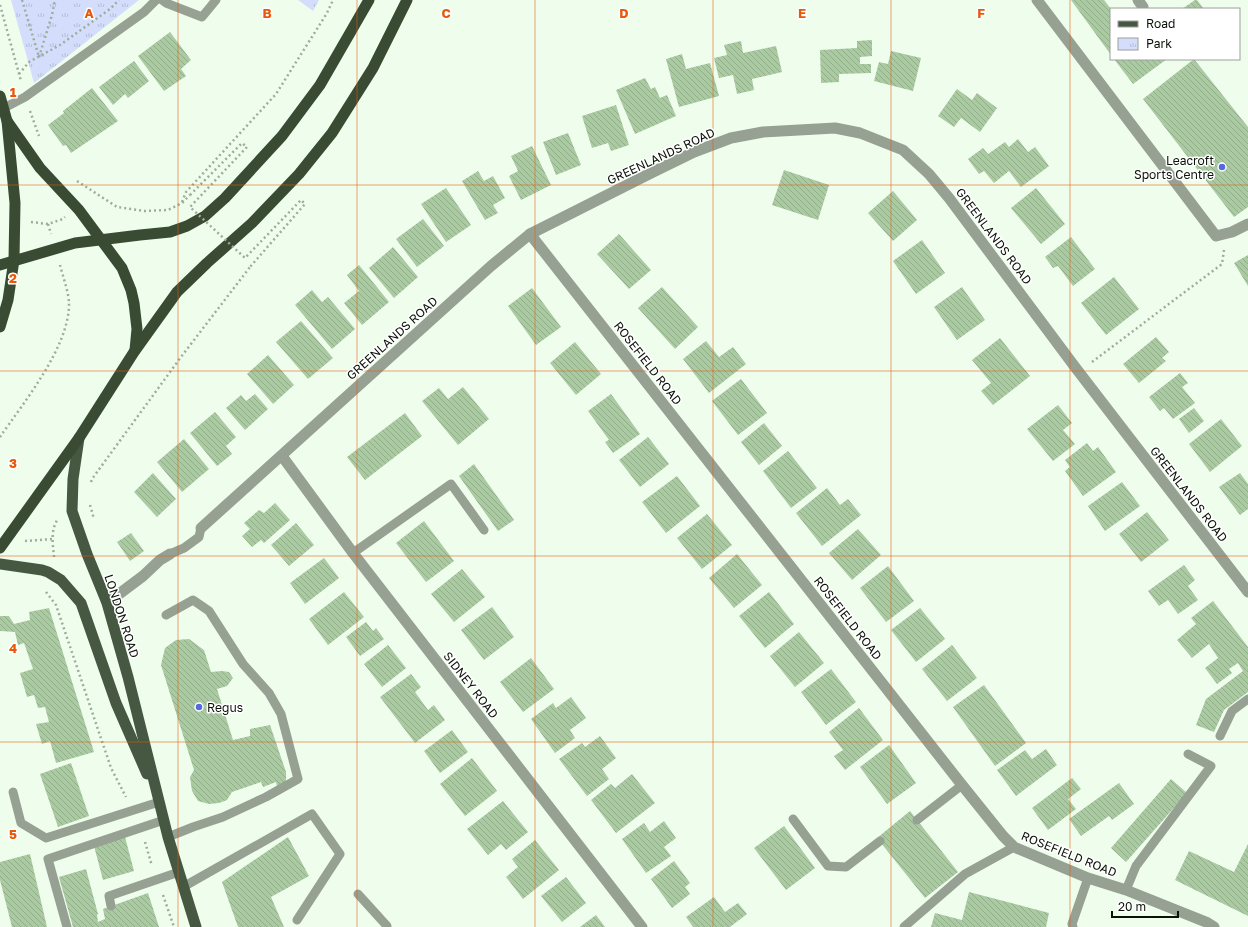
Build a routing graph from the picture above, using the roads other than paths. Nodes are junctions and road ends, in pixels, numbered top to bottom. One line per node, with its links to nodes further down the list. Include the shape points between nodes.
1 (156, 0): 8 (lane, via 144,12 25,97)
2 (162, 0): 3 (lane, via 166,4 202,17)
3 (216, 0)
4 (369, 0): 12 (highway, via 320,85 287,129 225,198 205,216 170,232)
5 (407, 0): 16 (highway, via 373,68 332,132 299,174 252,223 177,292)
6 (1037, 0): 10 (street, via 1216,236)
7 (0, 96): 8 (highway)
8 (4, 108): 9 (highway)
9 (7, 121): 12 (highway, via 40,168 79,210); 13 (highway, via 15,202)
10 (1248, 224)
11 (530, 234): 18 (street, GREENLANDS ROAD, via 491,266); 25 (street, GREENLANDS ROAD, via 694,152 731,138 762,132 835,128 860,132 903,150 930,174 1078,372); 31 (street, ROSEFIELD ROAD)
12 (101, 240): 13 (highway); 16 (highway, via 122,268 131,290 137,329)
13 (14, 260): 14 (highway); 15 (highway, via 8,300)
14 (0, 265)
15 (1, 320)
16 (134, 352): 17 (highway)
17 (79, 438): 21 (highway); 26 (main road, LONDON ROAD, via 73,479 72,511)
18 (282, 456): 19 (street, GREENLANDS ROAD); 22 (street, SIDNEY ROAD)
19 (201, 528): 23 (lane, via 199,537)
20 (484, 530): 22 (lane, via 451,484)
21 (0, 548)
22 (352, 553): 54 (street, SIDNEY ROAD)
23 (170, 554): 26 (street)
24 (0, 564): 33 (main road, LONDON ROAD, via 48,572 61,580 81,603 116,703)
25 (1248, 592)
26 (107, 603): 33 (main road, LONDON ROAD)
27 (166, 615): 37 (lane, via 193,600 209,611 243,664 269,693 281,714 298,779 223,817)
28 (1248, 699): 29 (lane, via 1232,710)
29 (1220, 736)
30 (1188, 754): 45 (lane, via 1211,766 1136,866)
31 (962, 785): 36 (lane); 39 (street, ROSEFIELD ROAD)
32 (13, 792): 33 (lane, via 21,823 46,838)
33 (159, 802): 35 (main road, LONDON ROAD)
34 (793, 819): 38 (lane, via 828,866 846,867)
35 (164, 820): 37 (main road, LONDON ROAD); 51 (lane, via 48,859)
36 (917, 820)
37 (168, 838): 40 (main road, LONDON ROAD)
38 (880, 841)
39 (1014, 847): 41 (street, ROSEFIELD ROAD); 55 (lane, via 965,874)
40 (179, 872): 42 (lane); 43 (main road, LONDON ROAD)
41 (1088, 878): 45 (street, ROSEFIELD ROAD); 56 (lane, via 1074,915)
42 (141, 885): 44 (lane); 46 (lane)
43 (183, 887): 50 (lane, via 312,814 340,854); 52 (main road, LONDON ROAD)
44 (125, 890): 48 (lane); 49 (lane, via 109,896)
45 (1126, 890): 57 (street, ROSEFIELD ROAD)
46 (145, 894)
47 (358, 894): 53 (lane)
48 (127, 900)
49 (111, 906)
50 (296, 920)
51 (68, 927)
52 (196, 927)
53 (386, 927)
54 (642, 927)
55 (904, 927)
56 (1073, 927)
57 (1214, 927)

